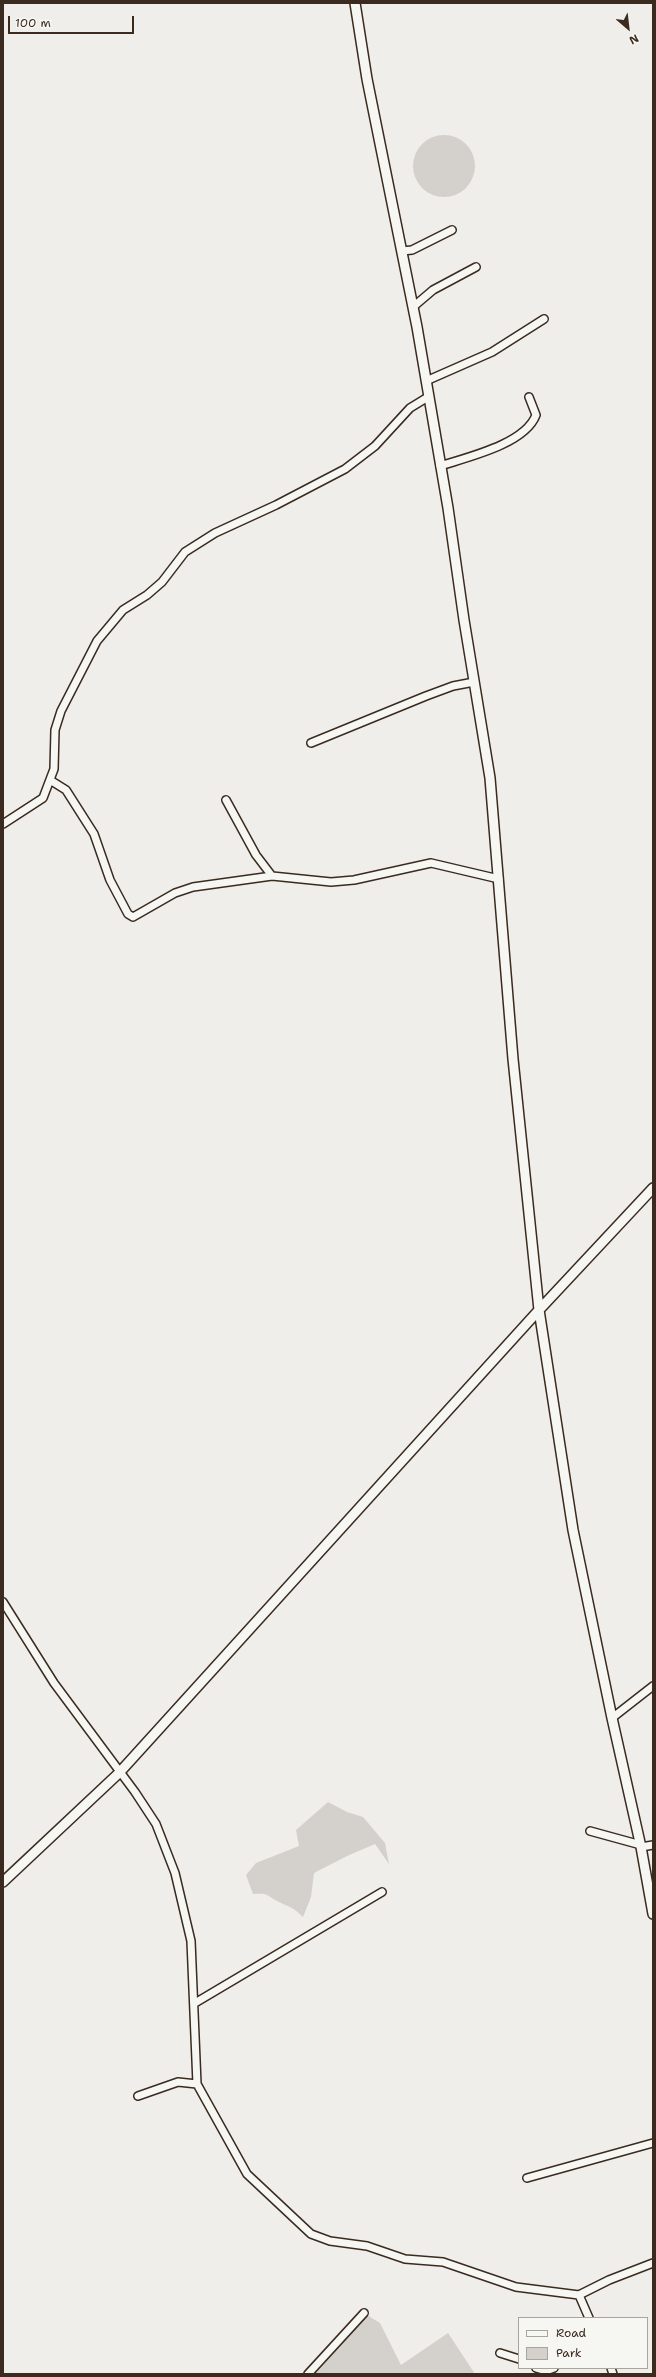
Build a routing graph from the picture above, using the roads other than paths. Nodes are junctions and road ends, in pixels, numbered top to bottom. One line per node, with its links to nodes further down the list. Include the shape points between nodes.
1 (354, 3): 3 (street)
2 (452, 230): 3 (street, via 412,250)
3 (402, 251): 5 (street)
4 (476, 267): 5 (street, via 433,290)
5 (413, 307): 7 (street)
6 (544, 319): 7 (street, via 492,352)
7 (426, 381): 8 (street)
8 (428, 397): 10 (street); 13 (street, via 410,408 375,446 344,469 276,505 214,533 185,552 162,582 147,595 122,610 97,641 61,711 55,730 54,769)
9 (529, 397): 10 (street, via 536,415 532,425 509,441)
10 (440, 466): 11 (street)
11 (474, 682): 12 (street, via 433,693); 17 (street, via 490,778)
12 (311, 743)
13 (50, 780): 15 (street, via 43,798); 16 (street, via 66,790 94,834 110,880 128,914 133,917 192,887)
14 (226, 800): 16 (street, via 256,855)
15 (3, 824)
16 (272, 876): 17 (street, via 331,882 354,880 431,863)
17 (499, 879): 19 (street, via 513,1060)
18 (653, 1188): 19 (street)
19 (539, 1310): 22 (street, via 574,1530); 23 (street)
20 (3, 1602): 23 (street, via 54,1683)
21 (653, 1686): 22 (street)
22 (612, 1718): 26 (street)
23 (119, 1773): 27 (street); 30 (street, via 156,1824 175,1874 191,1941)
24 (590, 1831): 26 (street)
25 (653, 1845): 26 (street)
26 (641, 1846): 29 (street)
27 (3, 1882)
28 (382, 1892): 30 (street)
29 (653, 1914)
30 (195, 2003): 31 (street)
31 (197, 2084): 32 (street, via 178,2082); 36 (street, via 247,2174 311,2234 330,2241 367,2246 405,2259 443,2262 516,2287)
32 (138, 2096)
33 (653, 2143): 34 (street)
34 (527, 2178)
35 (653, 2263): 36 (street)
36 (579, 2295): 38 (street)
37 (364, 2313): 43 (street)
38 (589, 2317)
39 (500, 2353): 40 (street)
40 (518, 2359)
41 (539, 2369): 42 (street)
42 (551, 2369)
43 (308, 2374)

